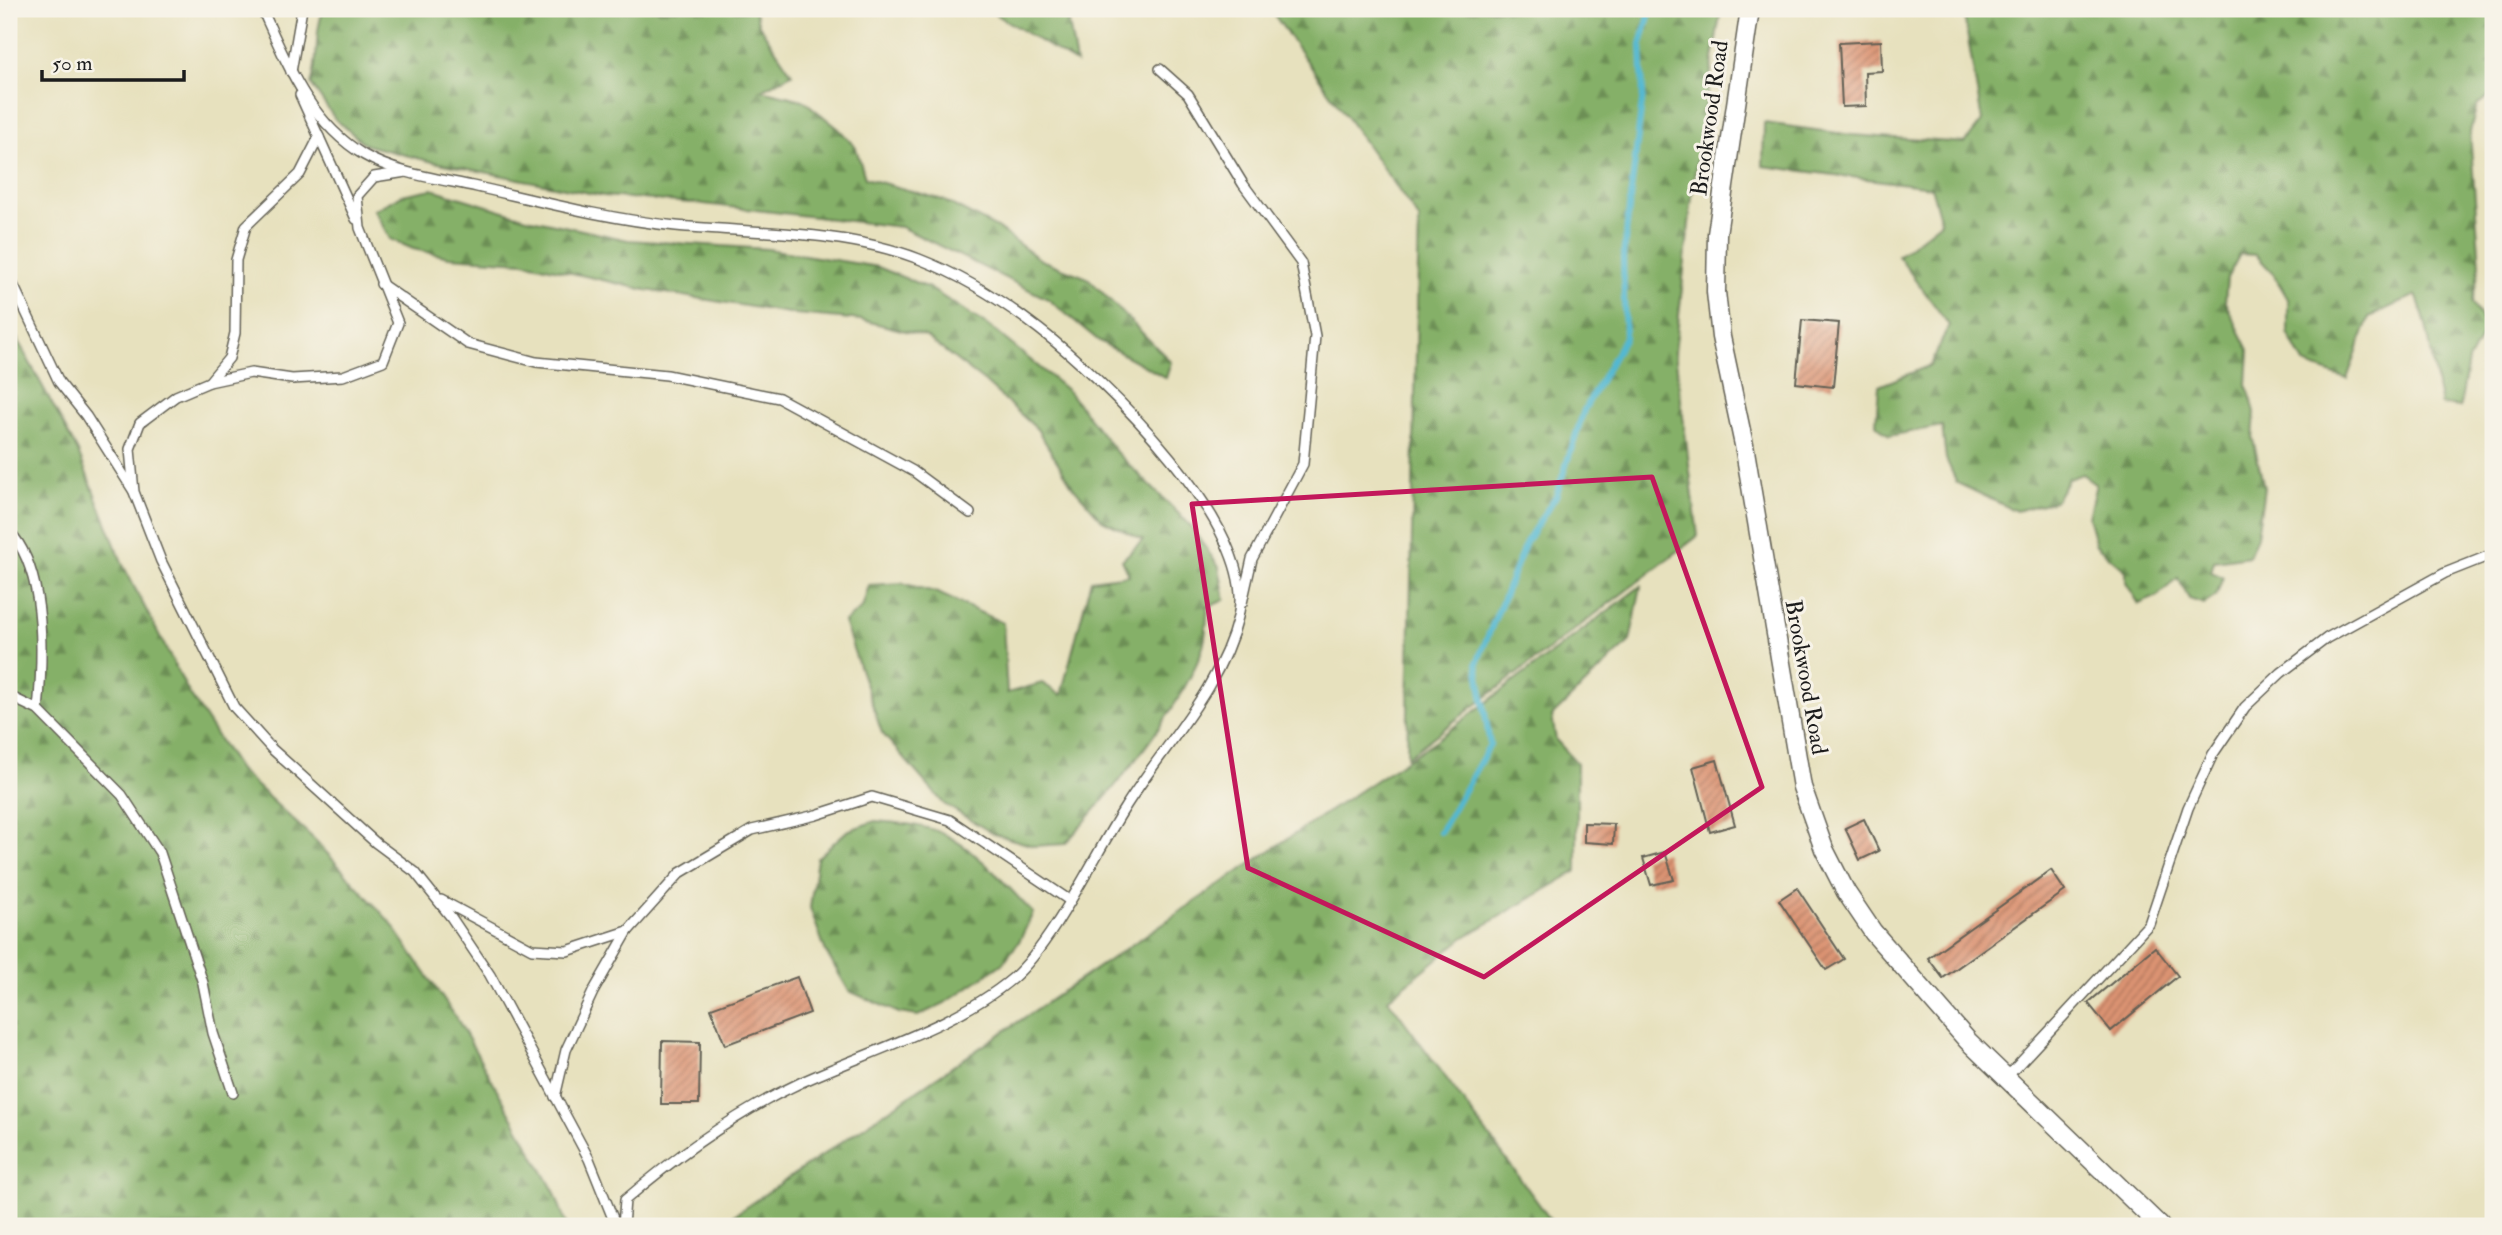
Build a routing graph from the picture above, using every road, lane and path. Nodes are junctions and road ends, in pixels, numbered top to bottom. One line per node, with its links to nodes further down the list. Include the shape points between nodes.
1 (262, 9): 5 (lane)
2 (302, 9): 5 (lane)
3 (1750, 9): 22 (street, Brookwood Road, via 1717,234 1716,292 1720,337 1744,445 1802,787 1824,849 1873,932)
4 (1160, 69): 16 (lane, via 1188,94 1242,184 1301,262 1315,336 1303,464 1252,559)
5 (290, 74): 6 (lane); 7 (lane, via 326,125 366,156)
6 (319, 137): 8 (lane); 11 (lane, via 300,174 246,226 236,260 235,333 229,358)
7 (408, 171): 8 (lane, via 374,177 357,196); 16 (lane, via 574,212 855,242 919,259 976,289 1036,327 1075,359 1153,437 1197,495 1233,556)
8 (360, 228): 10 (lane)
9 (9, 276): 12 (lane, via 59,382)
10 (380, 282): 11 (lane, via 398,323 383,361 342,376 292,379 251,373); 13 (lane, via 468,344 536,362 667,375 779,398 914,471)
11 (209, 382): 12 (lane, via 176,396 140,423 130,449)
12 (134, 492): 19 (lane, via 161,561 234,706 272,748 376,843 415,872)
13 (970, 513)
14 (9, 531): 18 (lane, via 30,569 39,609)
15 (2493, 554): 22 (lane, via 2445,573 2327,638 2245,707 2213,754 2188,808 2149,923)
16 (1240, 611): 20 (lane, via 1220,668 1141,781)
17 (9, 696): 18 (lane)
18 (38, 710): 23 (lane, via 122,795 160,852)
19 (433, 895): 21 (lane, via 532,949 567,951); 24 (lane, via 490,975)
20 (1069, 900): 21 (lane, via 950,820 872,797 752,830 680,873); 26 (lane, via 1014,977 966,1008 797,1085 686,1148 625,1200)
21 (628, 931): 24 (lane, via 566,1050)
22 (2006, 1078): 27 (street, Brookwood Road)
23 (233, 1093)
24 (555, 1097): 25 (lane, via 589,1158)
25 (616, 1226)
26 (623, 1226)
27 (2160, 1226)

